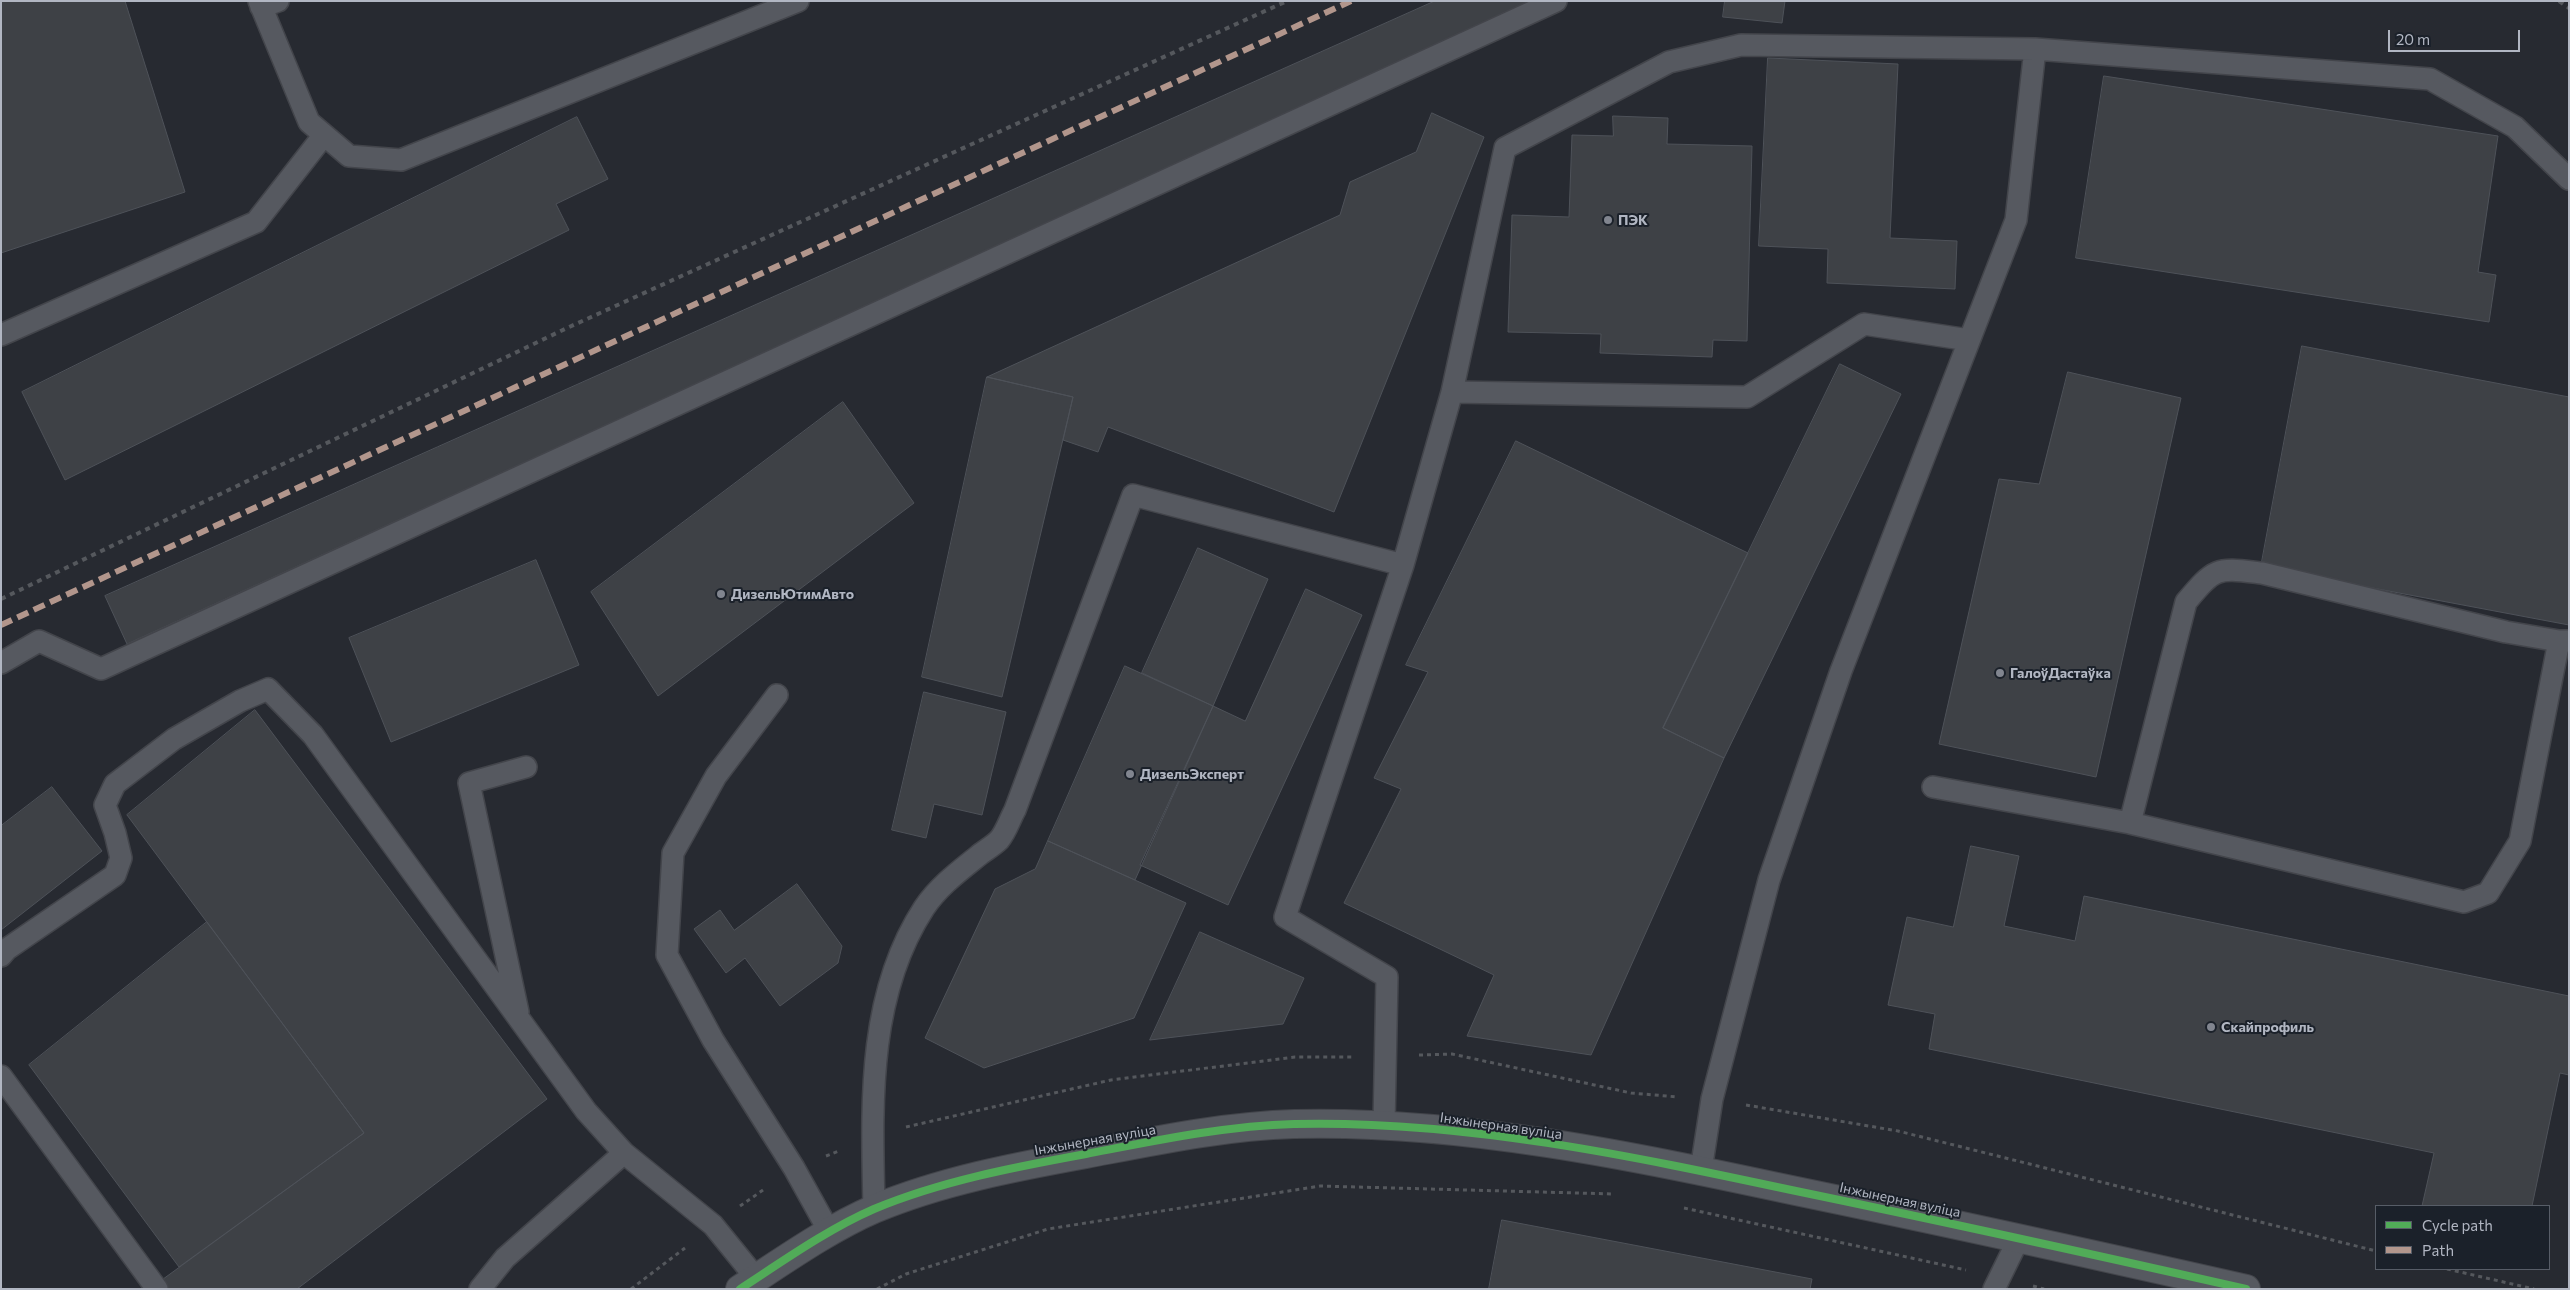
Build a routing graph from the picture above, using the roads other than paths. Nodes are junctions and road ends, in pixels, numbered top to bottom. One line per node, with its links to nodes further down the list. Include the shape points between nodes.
1 (798, 1): 5 (lane, via 401,160 349,156)
2 (1556, 1): 12 (lane, via 101,669 39,641)
3 (266, 3): 5 (lane, via 310,122)
4 (2035, 49): 6 (lane, via 2430,79 2515,127); 8 (lane, via 2016,220); 9 (lane, via 1741,45 1670,62 1505,148)
5 (324, 135): 7 (lane, via 256,222)
6 (2569, 178)
7 (1, 335)
8 (1969, 340): 9 (lane, via 1864,324 1747,397); 22 (lane, via 1841,671 1769,880 1712,1099)
9 (1452, 392): 10 (lane)
10 (1403, 565): 20 (lane, via 1285,917 1387,977); 23 (lane, via 1133,495 1015,810 999,840 943,884 928,902 897,958 881,1011 875,1073 872,1138)
11 (2565, 646): 16 (lane, via 2262,573 2223,569 2204,580 2186,602); 16 (lane, via 2520,841 2488,892 2464,902)
12 (1, 663)
13 (777, 695): 24 (lane, via 716,776 673,853 667,954 713,1040 794,1168)
14 (526, 767): 18 (lane, via 469,783)
15 (1933, 787): 16 (lane)
16 (2130, 823)
17 (1, 956): 18 (lane, via 115,875 121,858 105,805 115,784 174,739 268,689 313,735)
18 (520, 1020): 21 (lane, via 586,1111)
19 (1, 1076): 28 (lane)
20 (1384, 1125): 22 (street, Інжынерная вуліца, via 1477,1134); 23 (street, Інжынерная вуліца, via 1293,1124 1219,1131 1016,1167)
21 (624, 1153): 27 (lane, via 713,1225); 29 (lane, via 505,1258)
22 (1701, 1170): 25 (street, Інжынерная вуліца)
23 (874, 1210): 24 (street, Інжынерная вуліца)
24 (830, 1233): 27 (street, Інжынерная вуліца)
25 (2019, 1238): 26 (lane); 30 (street, Інжынерная вуліца)
26 (1997, 1283)
27 (748, 1284)
28 (157, 1289)
29 (480, 1289)
30 (2246, 1289)

